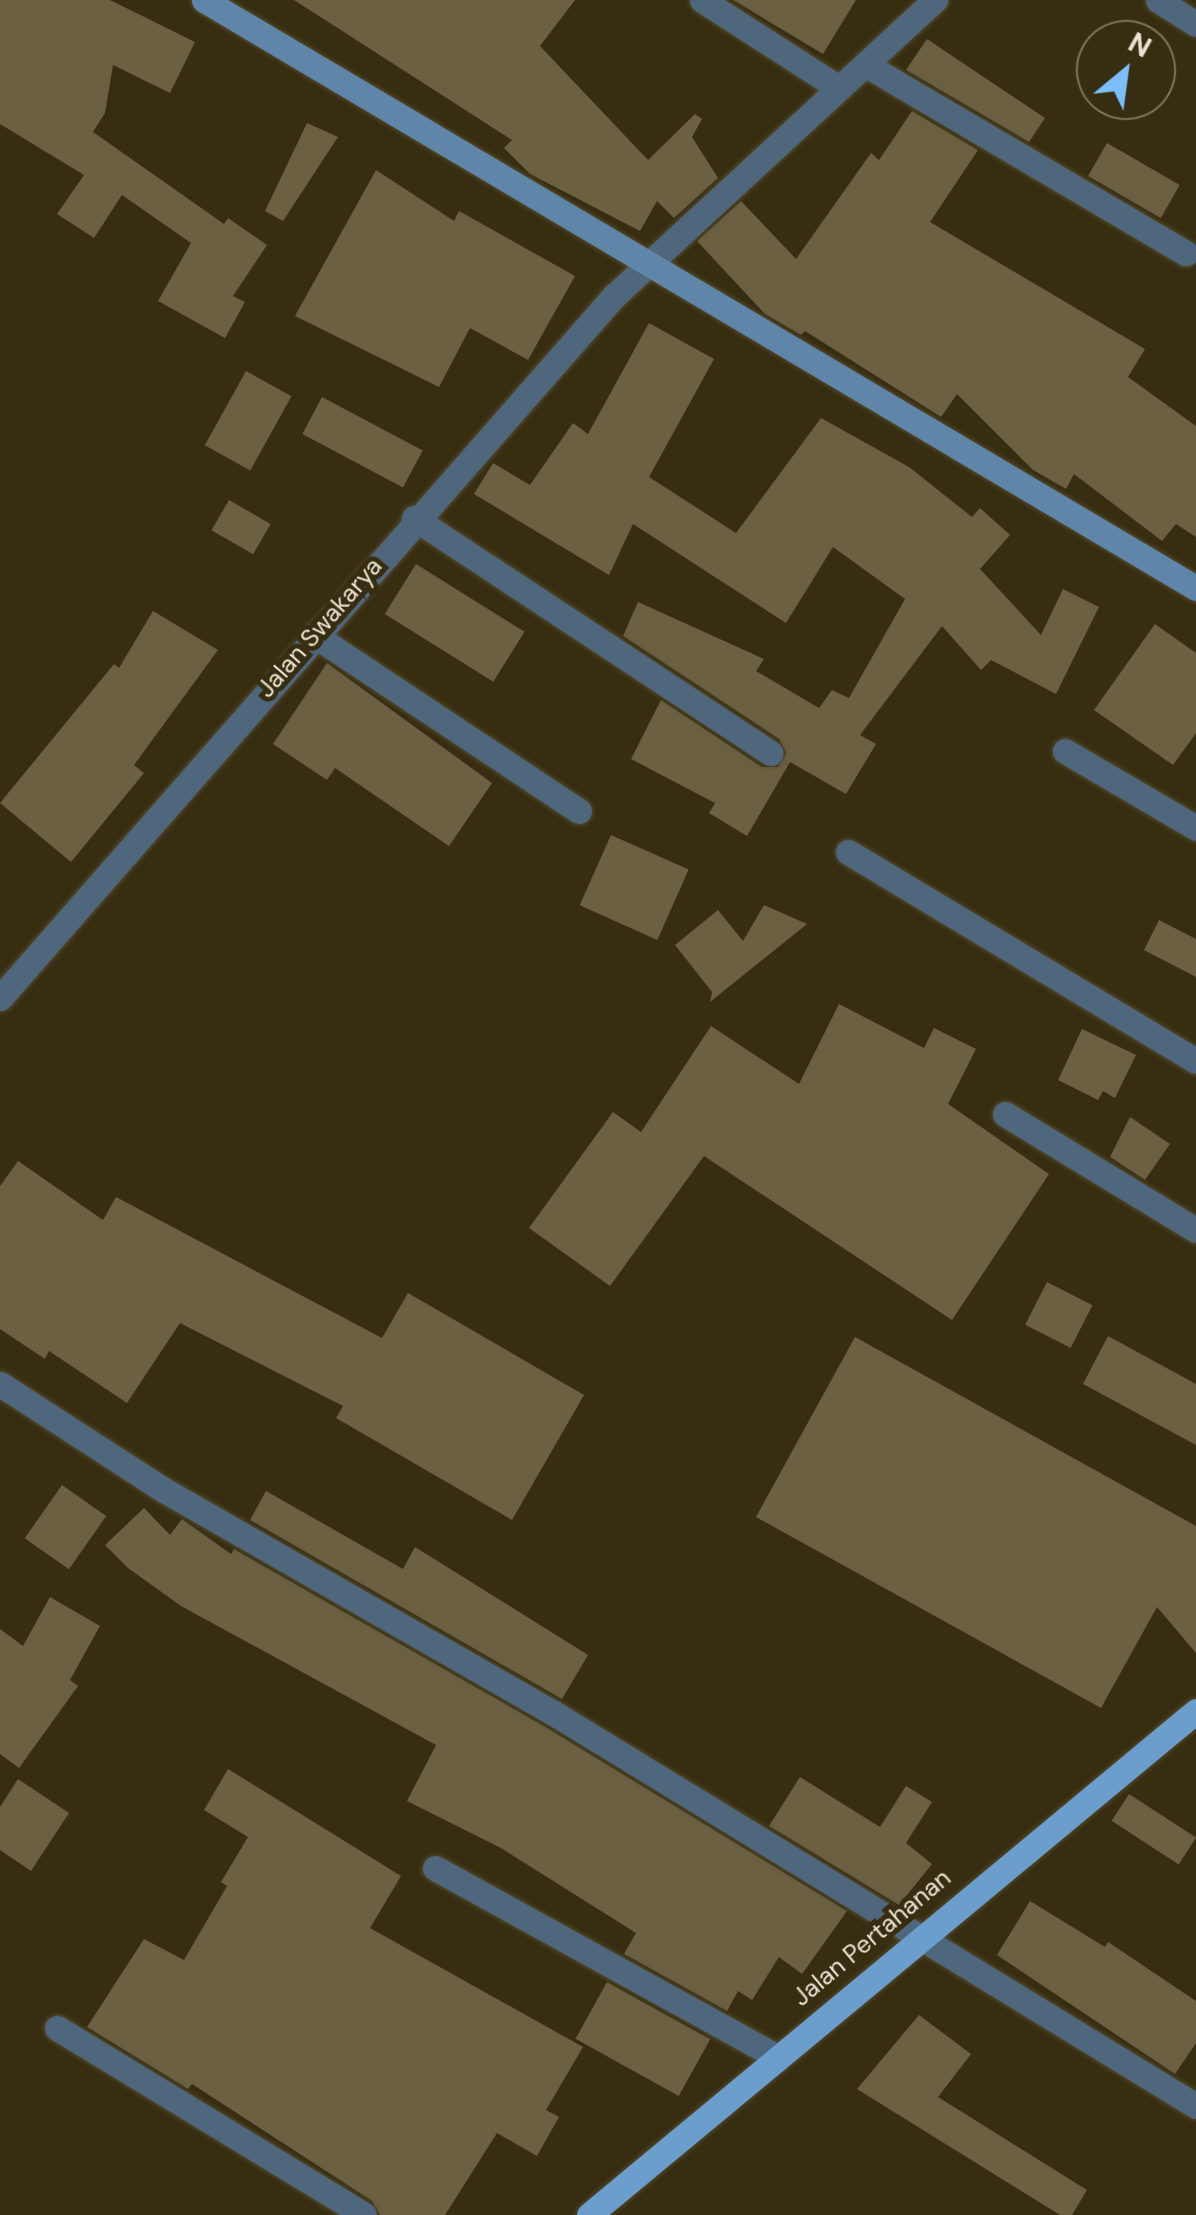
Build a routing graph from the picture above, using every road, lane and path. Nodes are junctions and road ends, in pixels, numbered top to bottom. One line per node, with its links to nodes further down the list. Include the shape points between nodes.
1 (204, 0): 9 (street)
2 (702, 0): 7 (street)
3 (934, 0): 6 (street, Jalan Swakarya)
4 (1158, 0): 5 (street)
5 (1196, 24)
6 (868, 66): 7 (street, Jalan Swakarya); 8 (street)
7 (836, 86): 9 (street, Jalan Swakarya)
8 (1186, 253)
9 (647, 264): 10 (street, Jalan Swakarya); 11 (street)
10 (414, 518): 12 (street, Jalan Swakarya); 14 (street)
11 (1196, 588)
12 (314, 636): 15 (street); 18 (street, Jalan Swakarya)
13 (1064, 751): 16 (street)
14 (770, 753)
15 (579, 811)
16 (1196, 828)
17 (848, 852): 19 (street)
18 (0, 998)
19 (1196, 1061)
20 (1004, 1114): 21 (street)
21 (1196, 1230)
22 (0, 1384): 25 (street, via 164,1490 552,1712)
23 (1196, 1711): 25 (main road, Jalan Pertahanan)
24 (435, 1868): 27 (street)
25 (921, 1938): 27 (main road, Jalan Pertahanan); 28 (street)
26 (57, 2028): 29 (street)
27 (777, 2056): 30 (main road, Jalan Pertahanan)
28 (1196, 2106)
29 (364, 2215)
30 (588, 2215)

